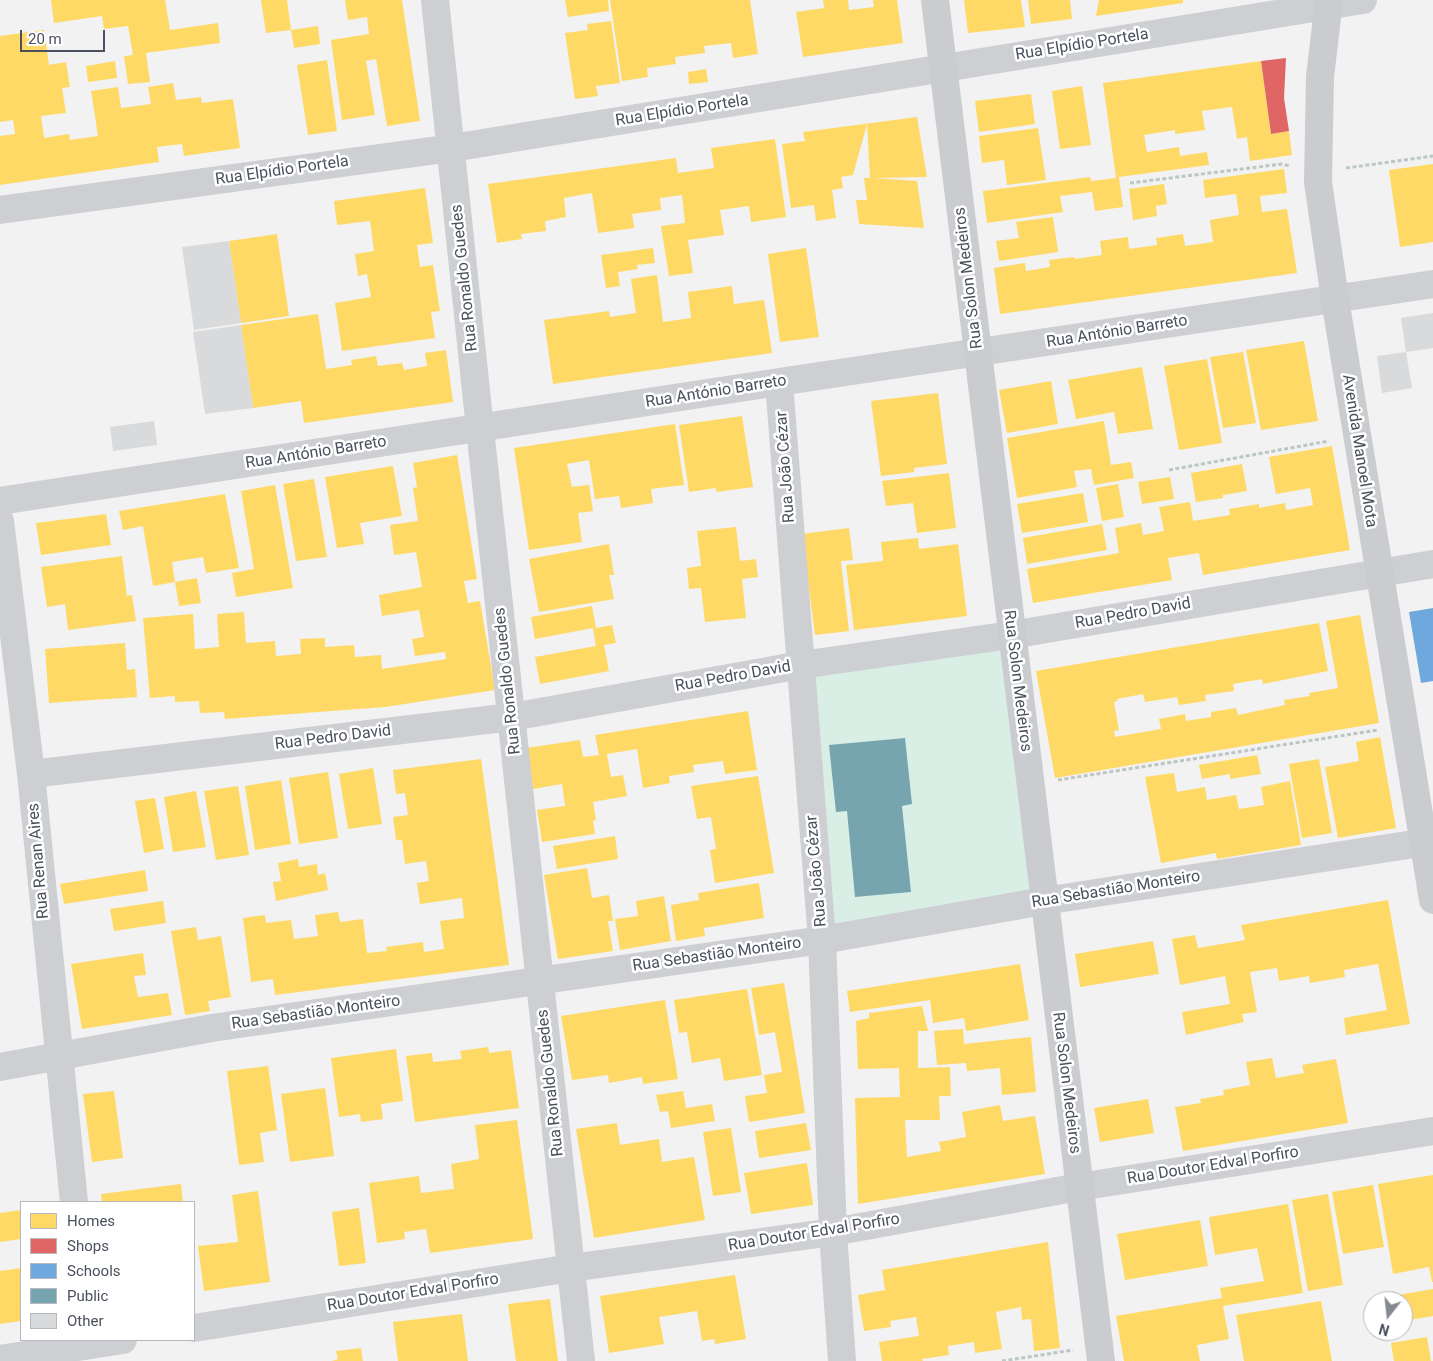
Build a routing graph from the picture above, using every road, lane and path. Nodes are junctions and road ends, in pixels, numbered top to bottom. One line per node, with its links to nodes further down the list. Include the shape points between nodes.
1 (435, 0): 6 (street, Rua Ronaldo Guedes)
2 (935, 0): 5 (main road, Rua Solon Medeiros)
3 (1363, 0): 4 (street, Rua Elpídio Portela)
4 (1328, 3): 5 (street, Rua Elpídio Portela); 9 (main road, Avenida Manoel Mota, via 1320,77)
5 (944, 68): 6 (street, Rua Elpídio Portela); 14 (main road, Rua Solon Medeiros)
6 (452, 148): 11 (street, Rua Elpídio Portela); 16 (street, Rua Ronaldo Guedes)
7 (1433, 156): 9 (path)
8 (1282, 164): 10 (path)
9 (1318, 172): 13 (main road, Avenida Manoel Mota)
10 (1130, 183)
11 (0, 210)
12 (1433, 284): 13 (street, Rua António Barreto)
13 (1334, 299): 14 (street, Rua António Barreto); 17 (main road, Avenida Manoel Mota)
14 (978, 353): 15 (street, Rua António Barreto); 23 (main road, Rua Solon Medeiros)
15 (779, 382): 16 (street, Rua António Barreto); 24 (street, Rua João Cézar)
16 (480, 428): 19 (street, Rua António Barreto); 25 (street, Rua Ronaldo Guedes)
17 (1357, 436): 18 (path); 22 (main road, Avenida Manoel Mota)
18 (1169, 470)
19 (0, 501)
20 (0, 521): 27 (street, Rua Renan Aires)
21 (1433, 564): 22 (street, Rua Pedro David)
22 (1379, 573): 23 (street, Rua Pedro David); 26 (main road, Avenida Manoel Mota)
23 (1012, 635): 24 (street, Rua Pedro David); 28 (main road, Rua Solon Medeiros)
24 (801, 665): 25 (street, Rua Pedro David); 32 (street, Rua João Cézar)
25 (512, 717): 27 (street, Rua Pedro David); 33 (street, Rua Ronaldo Guedes)
26 (1405, 726): 28 (path); 29 (main road, Avenida Manoel Mota)
27 (31, 774): 34 (street, Rua Renan Aires)
28 (1030, 784): 31 (main road, Rua Solon Medeiros)
29 (1428, 842): 30 (main road, Avenida Manoel Mota); 31 (street, Rua Sebastião Monteiro)
30 (1433, 900)
31 (1044, 901): 32 (street, Rua Sebastião Monteiro); 37 (main road, Rua Solon Medeiros)
32 (822, 940): 33 (street, Rua Sebastião Monteiro); 39 (street, Rua João Cézar)
33 (540, 980): 34 (street, Rua Sebastião Monteiro, via 212,1028); 40 (street, Rua Ronaldo Guedes)
34 (58, 1056): 35 (street, Rua Sebastião Monteiro); 38 (street, Rua Renan Aires)
35 (0, 1067)
36 (1433, 1131): 37 (street, Rua Doutor Edval Porfiro)
37 (1079, 1187): 39 (street, Rua Doutor Edval Porfiro); 49 (main road, Rua Solon Medeiros)
38 (74, 1201)
39 (833, 1232): 40 (street, Rua Doutor Edval Porfiro); 47 (street, Rua João Cézar)
40 (571, 1268): 41 (street, Rua Doutor Edval Porfiro); 46 (street, Rua Ronaldo Guedes)
41 (195, 1328)
42 (119, 1341): 43 (street)
43 (89, 1349): 45 (street)
44 (1065, 1351): 48 (path)
45 (0, 1359)
46 (581, 1361)
47 (842, 1361)
48 (1002, 1361)
49 (1101, 1361)

